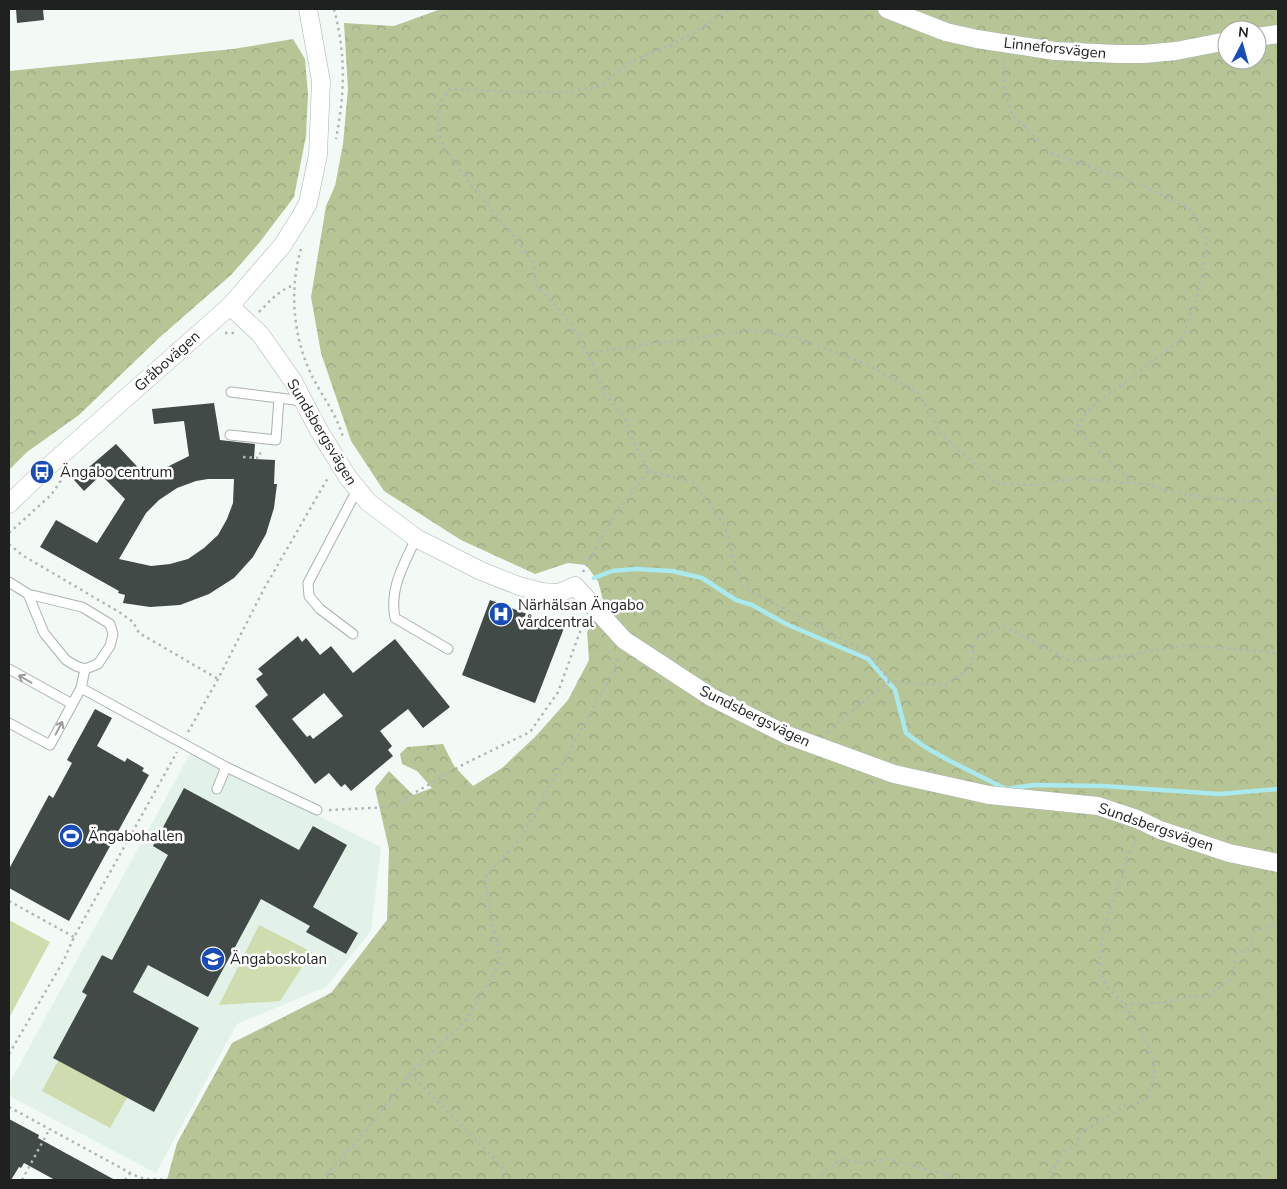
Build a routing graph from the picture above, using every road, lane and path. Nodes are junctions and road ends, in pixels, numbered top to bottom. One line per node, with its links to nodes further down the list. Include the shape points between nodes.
1 (308, 9): 9 (street, Gråbovägen, via 321,81 318,155 308,203 282,246)
2 (334, 9): 7 (path, via 343,48 344,79)
3 (730, 9): 10 (path, via 669,46 632,61 598,87 556,93 450,89 438,104 438,132 445,149 535,265 534,281 565,316)
4 (887, 9): 6 (street, Linneforsvägen, via 946,32)
5 (1217, 43): 6 (street, Linneforsvägen, via 1176,51 1116,54 1055,51)
6 (1007, 44): 19 (path, via 1003,84 1012,114 1018,121 1053,154 1141,186 1190,209 1207,240 1198,290 1181,340 1089,409 1075,430)
7 (334, 147)
8 (303, 243): 17 (path, via 296,265 294,311 297,331 311,375 341,427 343,449)
9 (230, 306): 13 (street, Sundsbergsvägen, via 260,334); 22 (street, Gråbovägen)
10 (587, 353): 18 (path, via 604,394 624,417); 19 (path, via 752,330 797,338 868,365 918,393 942,435 997,484 1034,485 1076,480)
11 (231, 392): 12 (lane)
12 (279, 398): 13 (lane); 15 (lane, via 276,440)
13 (303, 401): 17 (street, Sundsbergsvägen)
14 (230, 435): 15 (lane)
15 (264, 439): 16 (path, via 259,458)
16 (243, 457)
17 (337, 460): 20 (street, Sundsbergsvägen); 38 (path)
18 (648, 471): 24 (path, via 613,517); 34 (path, via 693,482 724,525 742,586 868,653)
19 (1132, 483): 21 (path, via 1227,500 1258,502)
20 (357, 490): 23 (street, Sundsbergsvägen); 28 (lane, via 308,583 309,596 320,609)
21 (1278, 498)
22 (9, 504)
23 (416, 538): 29 (street, Sundsbergsvägen, via 519,586 559,593 575,586); 30 (lane, via 396,584 392,604 395,618)
24 (591, 559)
25 (9, 582): 26 (lane)
26 (28, 594): 32 (lane, via 44,633 66,660); 32 (lane, via 82,607 110,624 114,634 110,646 98,664)
27 (586, 617): 42 (path, via 558,692 530,732 466,763 390,807)
28 (353, 634)
29 (624, 640): 39 (street, Sundsbergsvägen, via 710,697); 50 (path, via 606,685 520,839 484,878 500,962 467,1019)
30 (448, 649)
31 (1278, 653): 34 (path, via 1186,645 1072,662 1004,626 977,637 970,669 945,686)
32 (85, 669): 35 (lane)
33 (9, 670): 36 (lane, one-way to 33)
34 (888, 682): 39 (path, via 843,718)
35 (81, 688): 36 (lane); 38 (lane)
36 (72, 704): 37 (lane, one-way to 36, via 50,745)
37 (9, 724)
38 (182, 743): 40 (lane); 47 (path)
39 (816, 745): 43 (street, Sundsbergsvägen, via 894,774 989,795 1098,806)
40 (226, 767): 41 (lane); 42 (lane)
41 (217, 789)
42 (317, 810)
43 (1137, 820): 44 (street, Sundsbergsvägen, via 1229,852); 48 (path, via 1135,840 1126,858 1103,935 1099,969 1106,986)
44 (1278, 863)
45 (9, 901): 47 (path)
46 (1278, 924): 48 (path, via 1255,931 1251,946 1237,955 1231,979 1206,998 1192,996 1168,1002)
47 (74, 937): 49 (path)
48 (1125, 1005): 61 (path, via 1148,1045 1155,1069 1148,1098 1123,1106 1080,1133 1077,1144 1061,1154)
49 (9, 1054)
50 (410, 1073): 57 (path, via 364,1133); 58 (path, via 500,1164)
51 (9, 1107): 52 (path)
52 (49, 1130): 53 (path); 54 (path)
53 (130, 1173): 55 (path); 56 (path, via 144,1179)
54 (22, 1180)
55 (125, 1180)
56 (184, 1180)
57 (322, 1180)
58 (509, 1180)
59 (817, 1180): 60 (path, via 842,1159 860,1163 888,1159)
60 (957, 1180)
61 (1049, 1180)

